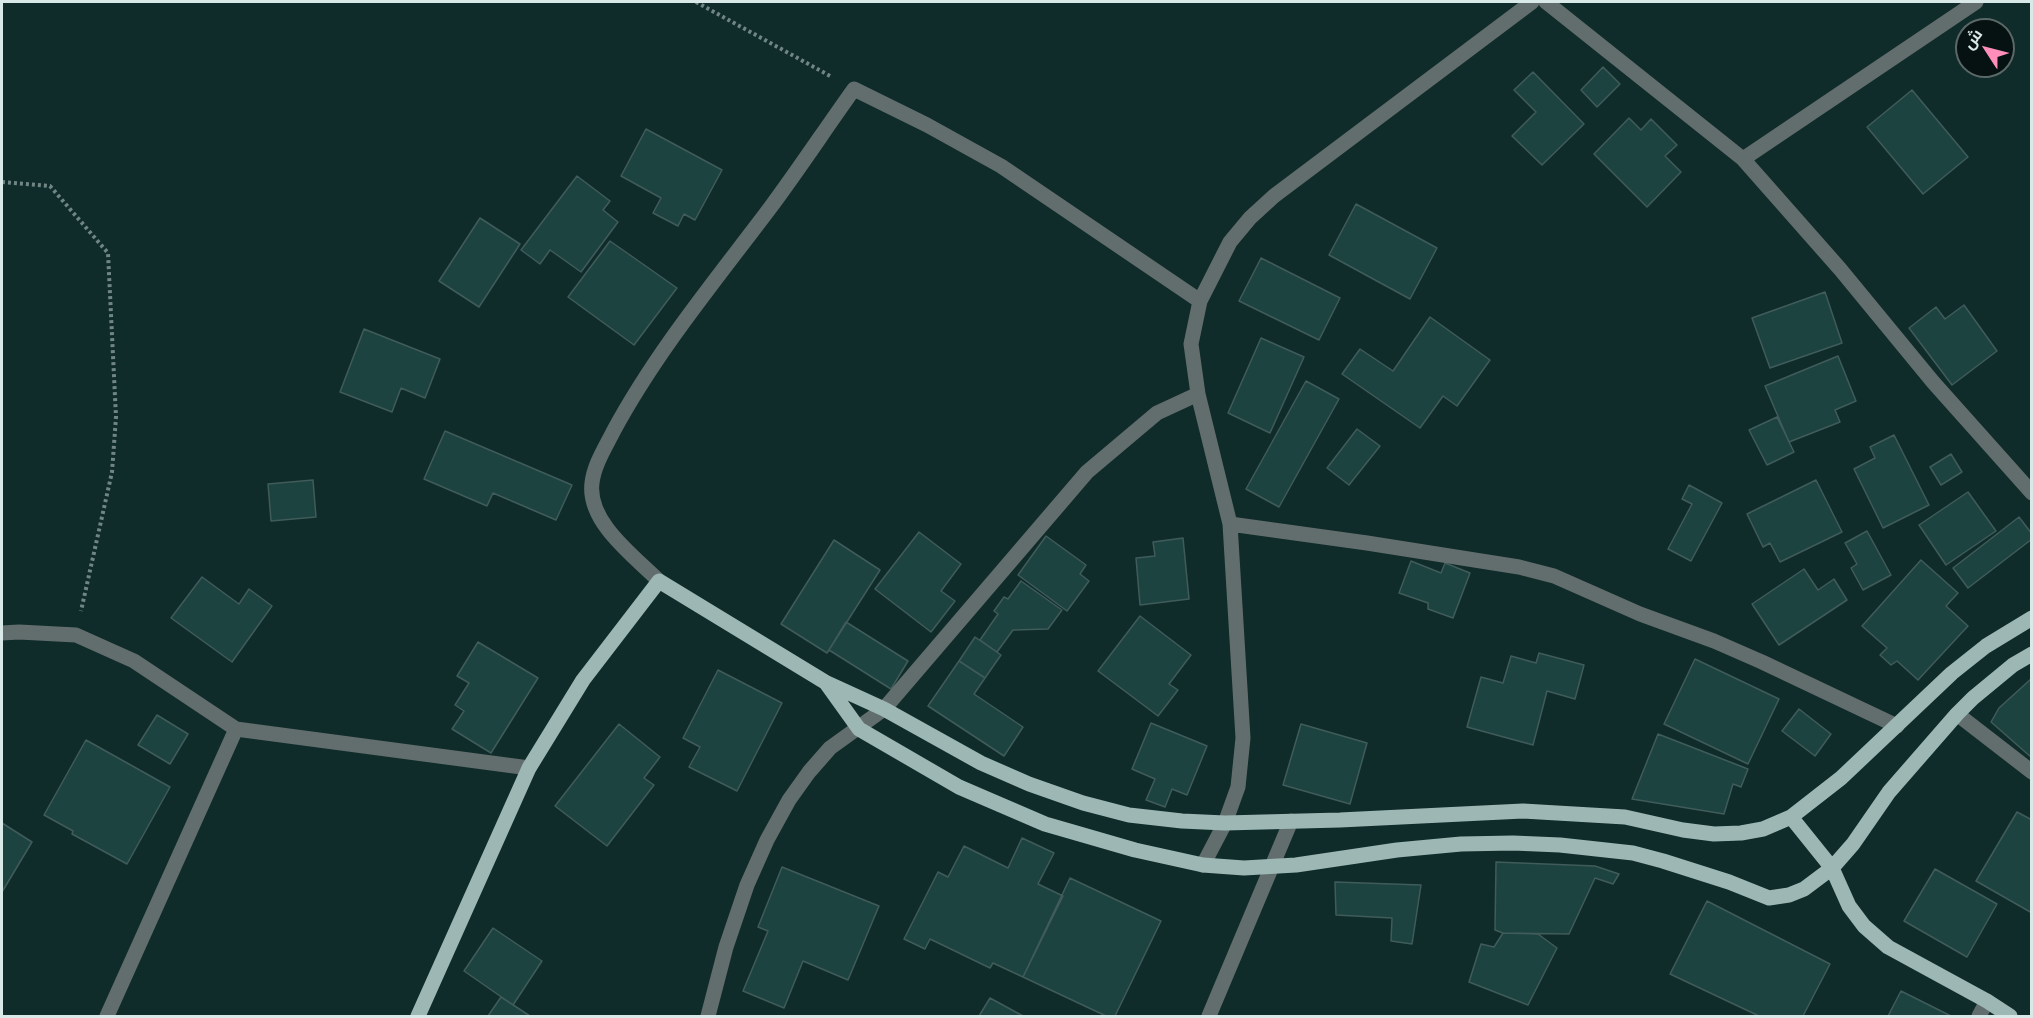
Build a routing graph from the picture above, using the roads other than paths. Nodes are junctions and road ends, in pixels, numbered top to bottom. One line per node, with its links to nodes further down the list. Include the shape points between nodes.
1 (1532, 2): 5 (street, via 1274,196 1230,242)
2 (1546, 2): 4 (street)
3 (1976, 2): 4 (street)
4 (1743, 159): 7 (street)
5 (1200, 301): 6 (street, via 1191,344); 9 (street, via 1001,166 854,88 664,350 601,455 592,483 594,509 611,534)
6 (1198, 394): 8 (street); 14 (street, via 1157,412 1087,472)
7 (2031, 493)
8 (1230, 524): 16 (street, via 1519,567 1554,576 1714,641); 23 (street, via 1243,738 1238,787)
9 (658, 581): 13 (main road); 19 (main road, via 582,680)
10 (2031, 618): 16 (main road, via 1952,673)
11 (2, 633): 17 (street, via 75,635 134,661)
12 (2031, 654): 15 (main road, via 2005,671)
13 (825, 682): 14 (main road); 18 (main road)
14 (884, 709): 18 (street); 23 (main road, via 981,763 1073,799 1129,815)
15 (1957, 714): 20 (street); 26 (main road, via 1889,792)
16 (1897, 726): 21 (main road)
17 (236, 729): 19 (street); 28 (street)
18 (859, 729): 24 (main road, via 959,787 1045,824); 30 (street, via 830,748 809,772 767,840 729,937)
19 (529, 768): 29 (main road)
20 (2031, 772)
21 (1791, 817): 22 (main road, via 1741,834 1683,830 1625,817 1523,811); 26 (main road)
22 (1291, 821): 23 (main road); 25 (street)
23 (1225, 823): 24 (street)
24 (1203, 865): 25 (main road)
25 (1271, 867): 26 (main road, via 1461,844 1560,845 1663,861 1769,898 1804,889); 31 (street)
26 (1832, 868): 27 (main road, via 1849,906 1864,926 1888,946)
27 (1988, 1001): 32 (street); 33 (main road)
28 (107, 1017)
29 (418, 1017)
30 (708, 1017)
31 (1209, 1017)
32 (1979, 1017)
33 (2010, 1017)

